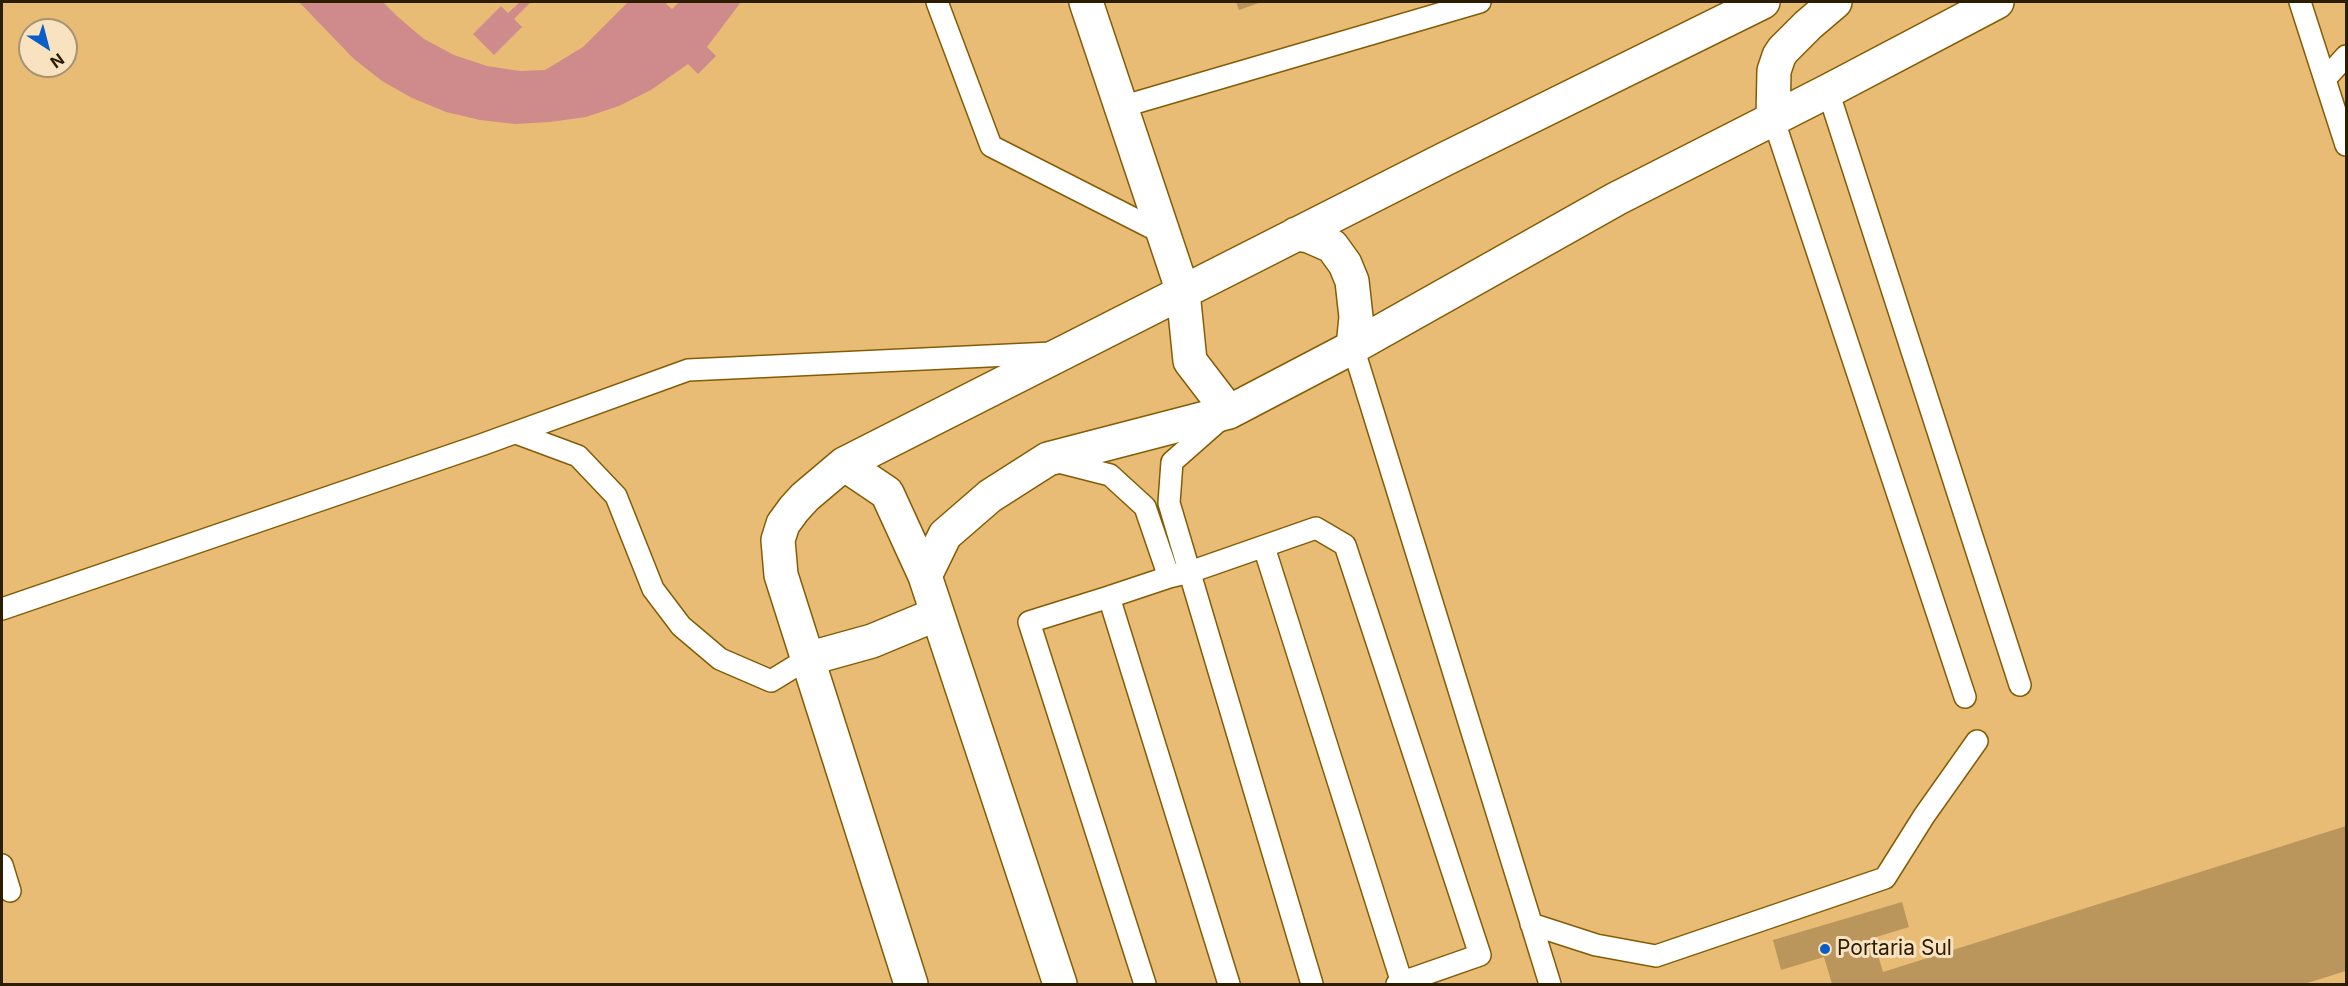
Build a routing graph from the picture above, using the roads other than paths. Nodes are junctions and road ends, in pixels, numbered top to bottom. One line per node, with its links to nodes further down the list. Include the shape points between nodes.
1 (938, 2): 14 (lane, via 991,146)
2 (1086, 2): 11 (street)
3 (1479, 2): 11 (lane)
4 (1763, 2): 15 (street)
5 (1835, 2): 12 (street, via 1783,50 1774,71)
6 (1997, 2): 10 (street)
7 (2300, 2): 9 (lane)
8 (2346, 56): 9 (lane)
9 (2326, 78): 13 (lane)
10 (1828, 91): 12 (street); 31 (lane)
11 (1121, 107): 14 (street)
12 (1773, 118): 17 (street, via 1616,199); 32 (lane)
13 (2346, 145)
14 (1164, 234): 16 (street)
15 (1296, 234): 16 (street); 17 (street, via 1332,246 1345,264 1352,281 1356,317)
16 (1183, 292): 18 (street); 19 (street, via 1190,361)
17 (1353, 347): 19 (street); 36 (lane)
18 (1064, 352): 20 (lane, via 688,370); 22 (street)
19 (1229, 412): 21 (street); 24 (lane, via 1172,462 1168,503)
20 (516, 433): 28 (lane); 30 (lane, via 578,456 616,496 652,589 681,626 720,659 771,681)
21 (1048, 459): 25 (street, via 990,495 945,535); 26 (lane, via 1110,475 1145,507)
22 (844, 464): 25 (street, via 887,493); 30 (street, via 804,497 783,525 778,540 781,575)
23 (1264, 547): 24 (lane); 42 (lane); 42 (lane, via 1316,528 1345,545 1480,955)
24 (1190, 572): 26 (lane); 41 (lane)
25 (925, 576): 29 (street)
26 (1168, 577): 27 (lane)
27 (1109, 597): 39 (lane, via 1029,622); 40 (lane)
28 (2, 609)
29 (937, 614): 30 (street, via 872,641); 38 (street)
30 (807, 659): 37 (street)
31 (2020, 685)
32 (1965, 697)
33 (1977, 741): 36 (lane, via 1885,878 1656,957 1596,945)
34 (2, 865): 35 (lane)
35 (10, 891)
36 (1531, 924): 43 (lane)
37 (911, 984)
38 (1060, 984)
39 (1145, 984)
40 (1229, 984)
41 (1312, 984)
42 (1400, 984)
43 (1550, 984)

